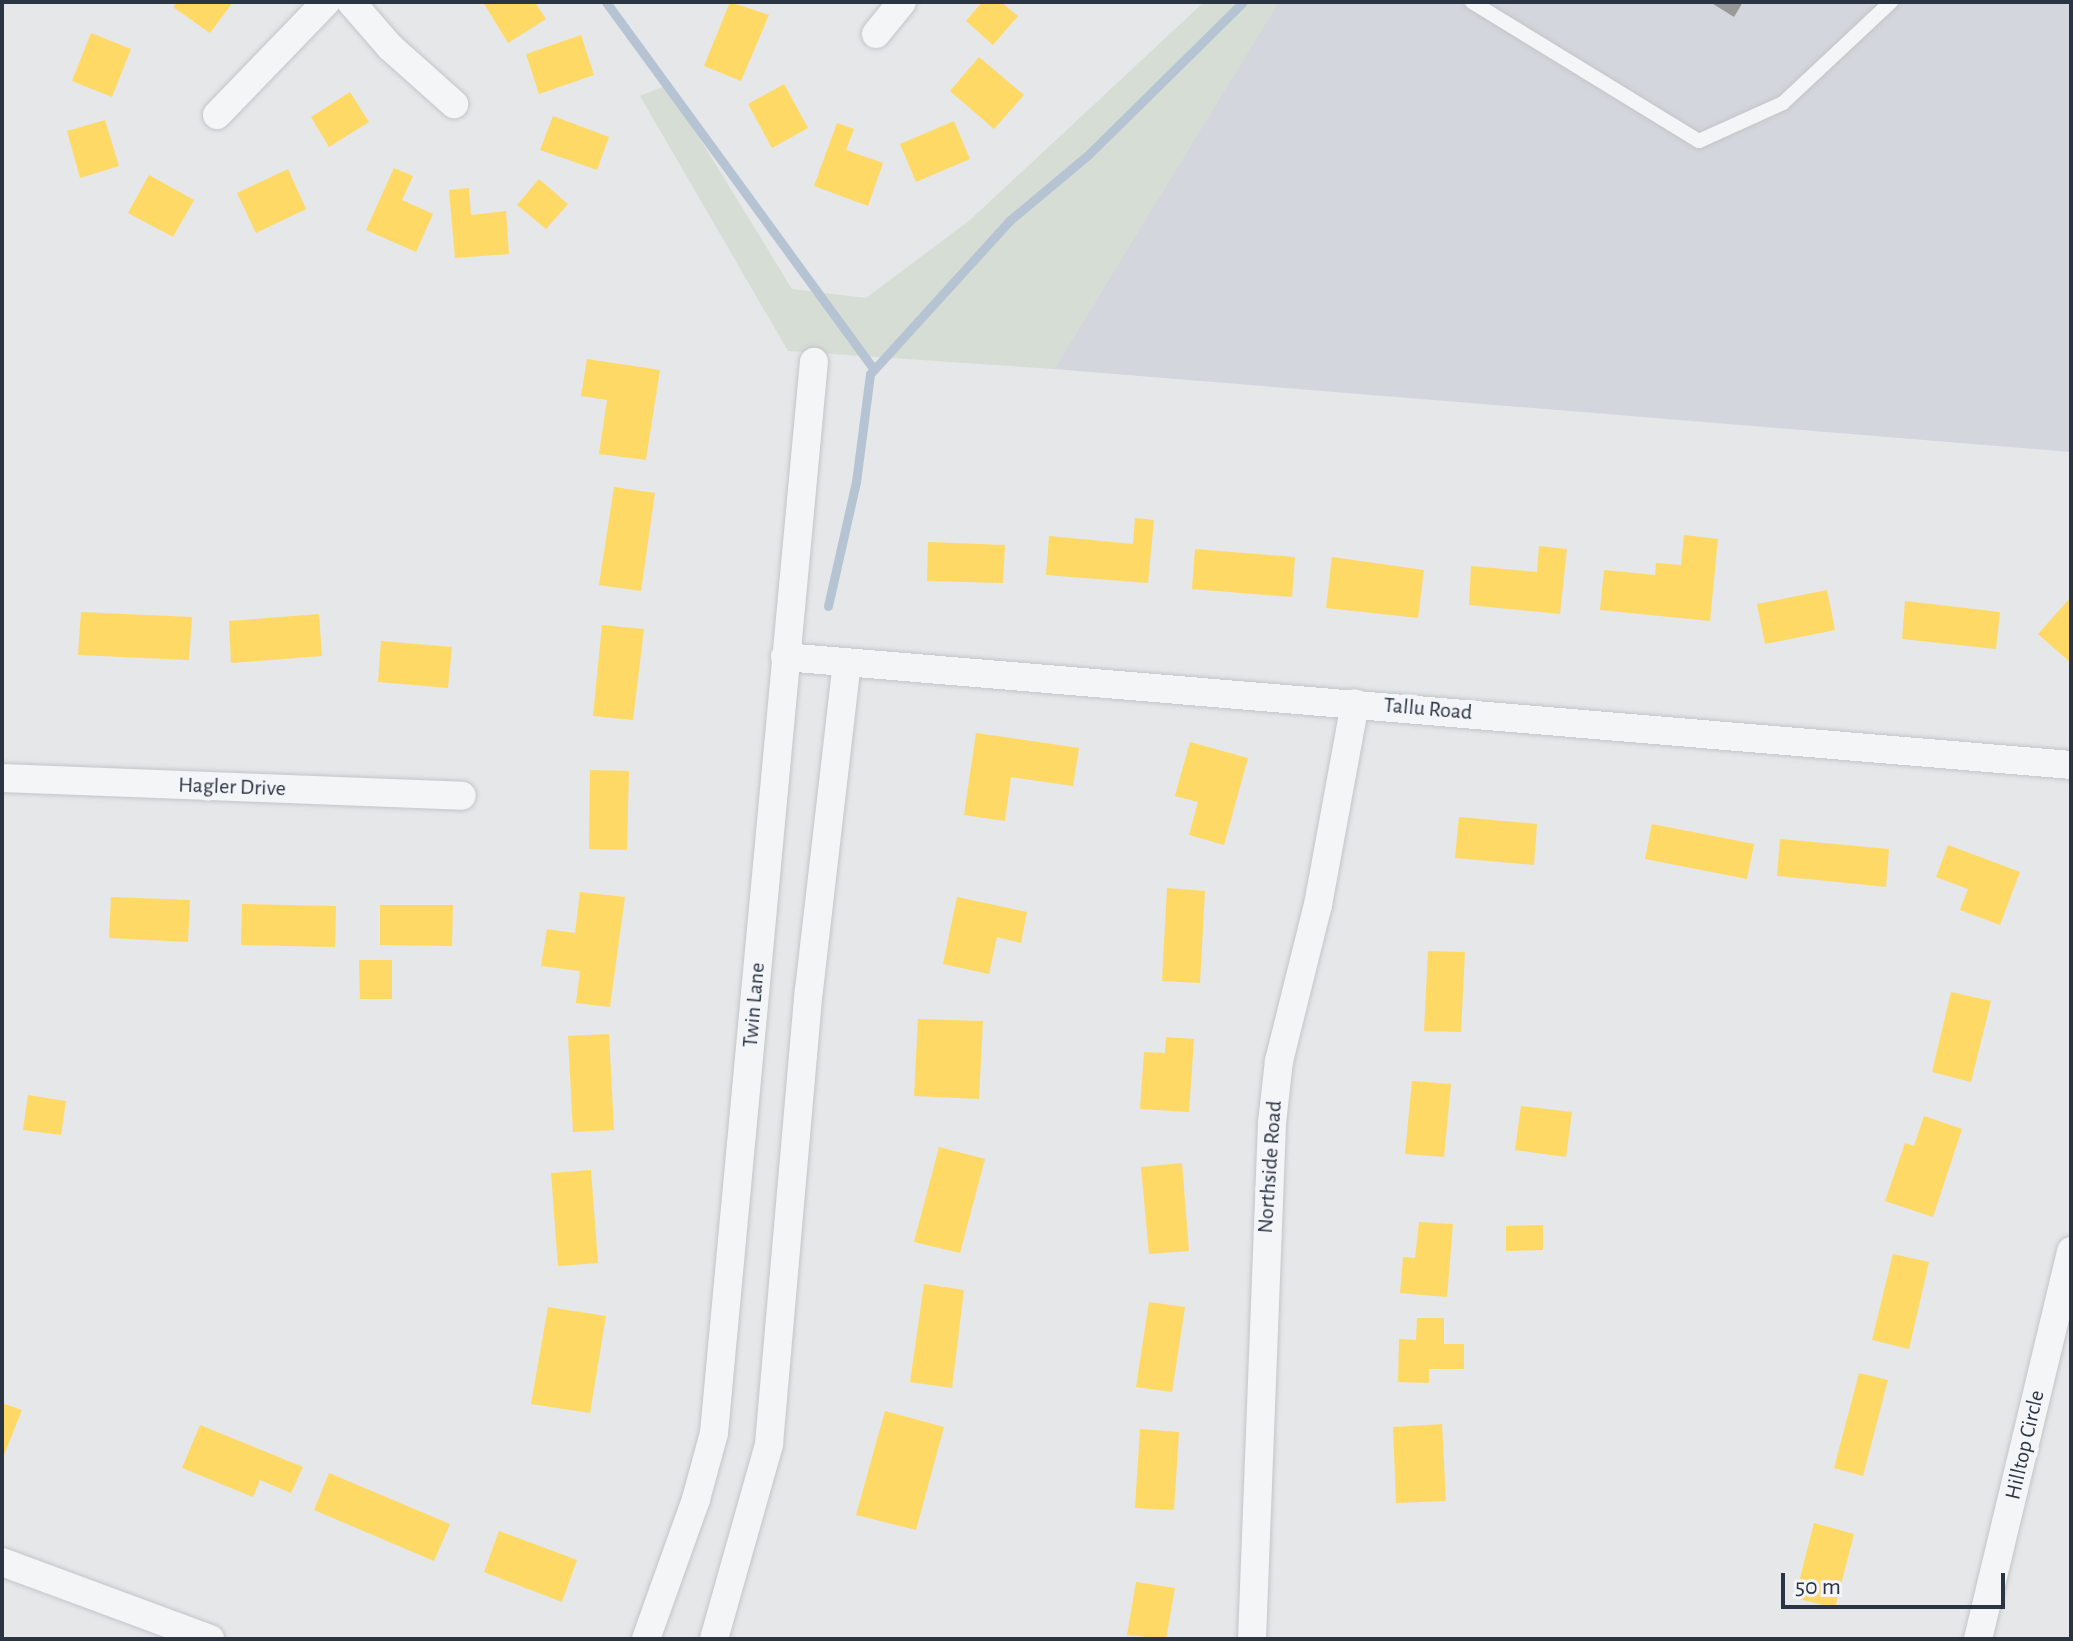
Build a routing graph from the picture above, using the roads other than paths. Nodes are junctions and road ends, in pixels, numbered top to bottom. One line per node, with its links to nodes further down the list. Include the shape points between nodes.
1 (326, 2): 8 (street)
2 (351, 2): 7 (street, via 390,47)
3 (902, 2): 6 (street)
4 (1472, 2): 5 (lane, via 1699,141 1783,103)
5 (1891, 2)
6 (876, 34)
7 (454, 104)
8 (217, 115)
9 (814, 362): 10 (street, Twin Lane)
10 (785, 657): 11 (street, Tallu Road); 19 (street, Twin Lane, via 714,1433)
11 (847, 662): 12 (street, Tallu Road); 20 (street, via 809,990 769,1444)
12 (1355, 703): 13 (street, Tallu Road); 21 (street, Northside Road, via 1321,890 1279,1061 1272,1123)
13 (2071, 765)
14 (2, 778): 15 (street, Hagler Drive)
15 (462, 796)
16 (2071, 1251): 22 (street, Hilltop Circle)
17 (2, 1562): 18 (street)
18 (210, 1639)
19 (646, 1639)
20 (714, 1639)
21 (1252, 1639)
22 (1978, 1639)

